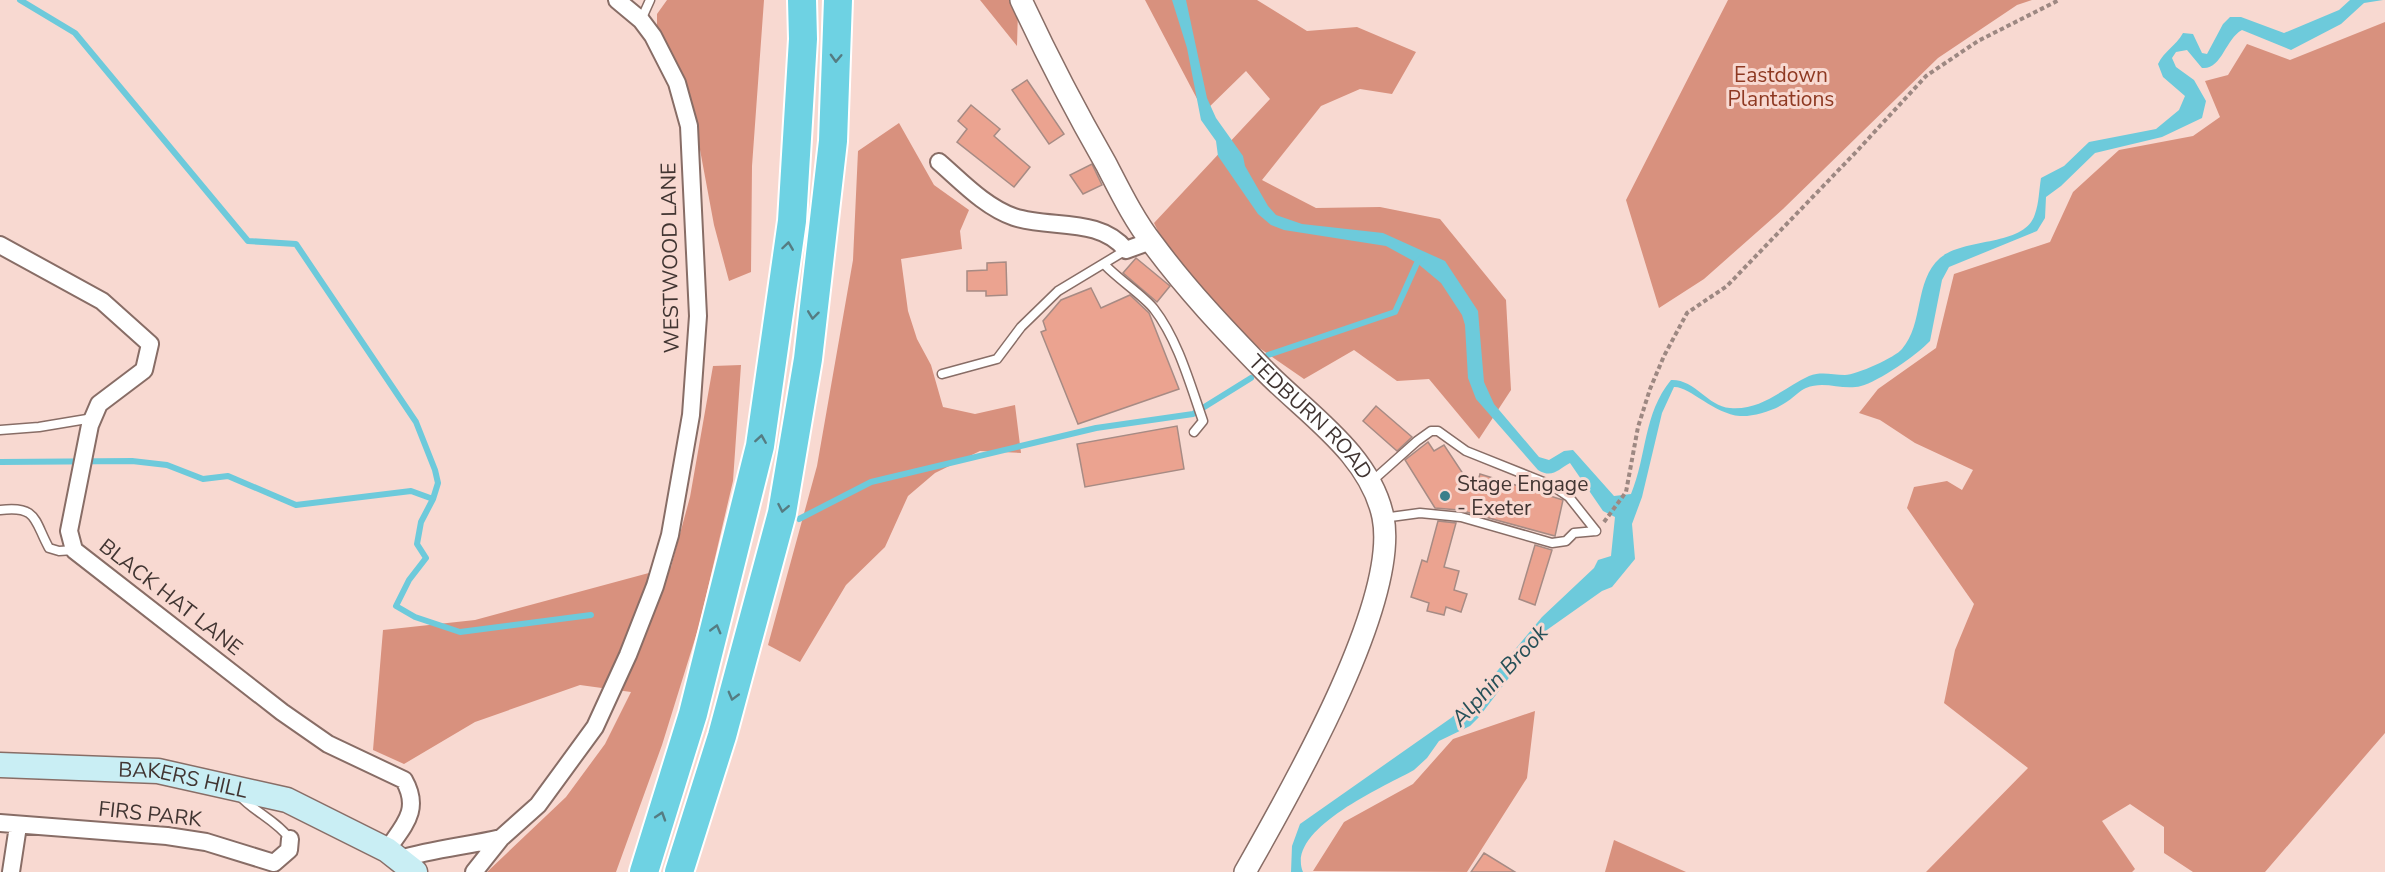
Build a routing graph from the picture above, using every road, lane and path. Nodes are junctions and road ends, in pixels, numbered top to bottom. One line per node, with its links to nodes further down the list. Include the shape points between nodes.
1 (617, 0): 7 (street, WESTWOOD LANE)
2 (650, 0): 7 (lane)
3 (802, 0): 32 (highway, one-way to 3, via 693,714 760,446 792,221)
4 (838, 0): 33 (highway, one-way to 33, via 833,141 808,359 782,513 722,736)
5 (1021, 0): 9 (street, TEDBURN ROAD, via 1060,82)
6 (2059, 0): 20 (path, via 1978,41 1926,76 1727,286 1687,313 1650,389 1638,427 1626,492)
7 (641, 20): 26 (street, WESTWOOD LANE, via 676,83 689,126 698,316 691,415 670,535 628,655 595,727 538,805)
8 (939, 162): 11 (street, via 984,200 1012,216 1100,230 1116,237)
9 (1151, 242): 11 (street); 17 (street, TEDBURN ROAD, via 1219,324 1341,443)
10 (0, 245): 14 (street, BLACK HAT LANE, via 102,301 150,344 144,370 99,404)
11 (1126, 250): 12 (lane)
12 (1104, 265): 13 (lane, via 1058,291 1020,327 997,359); 16 (lane, via 1153,307 1166,328 1203,421)
13 (942, 374)
14 (93, 418): 15 (lane); 21 (street, BLACK HAT LANE, via 69,531)
15 (0, 430)
16 (1194, 432)
17 (1371, 482): 19 (street, TEDBURN ROAD); 19 (lane, via 1417,441 1431,431 1438,431 1466,452 1551,485 1569,497 1596,531 1574,533 1558,543 1461,517 1420,513)
18 (0, 510): 21 (lane, via 26,510 35,517 49,548)
19 (1383, 518): 34 (street, TEDBURN ROAD, via 1383,561 1377,596 1364,634 1332,707)
20 (1608, 519)
21 (74, 550): 28 (street, BLACK HAT LANE, via 282,712 328,744 404,780 412,811)
22 (0, 765): 23 (main road, BAKERS HILL, via 158,771)
23 (233, 788): 27 (lane, via 251,809 267,816); 28 (main road, BAKERS HILL, via 287,800)
24 (0, 823): 25 (street, FIRS PARK)
25 (18, 826): 29 (street, FIRS PARK, via 167,836 206,843); 30 (street)
26 (501, 838): 28 (street, via 430,850); 31 (street, WESTWOOD LANE)
27 (290, 839): 29 (street, FIRS PARK, via 289,850)
28 (401, 860)
29 (277, 867)
30 (11, 872)
31 (474, 872)
32 (644, 872)
33 (680, 872)
34 (1245, 872)

